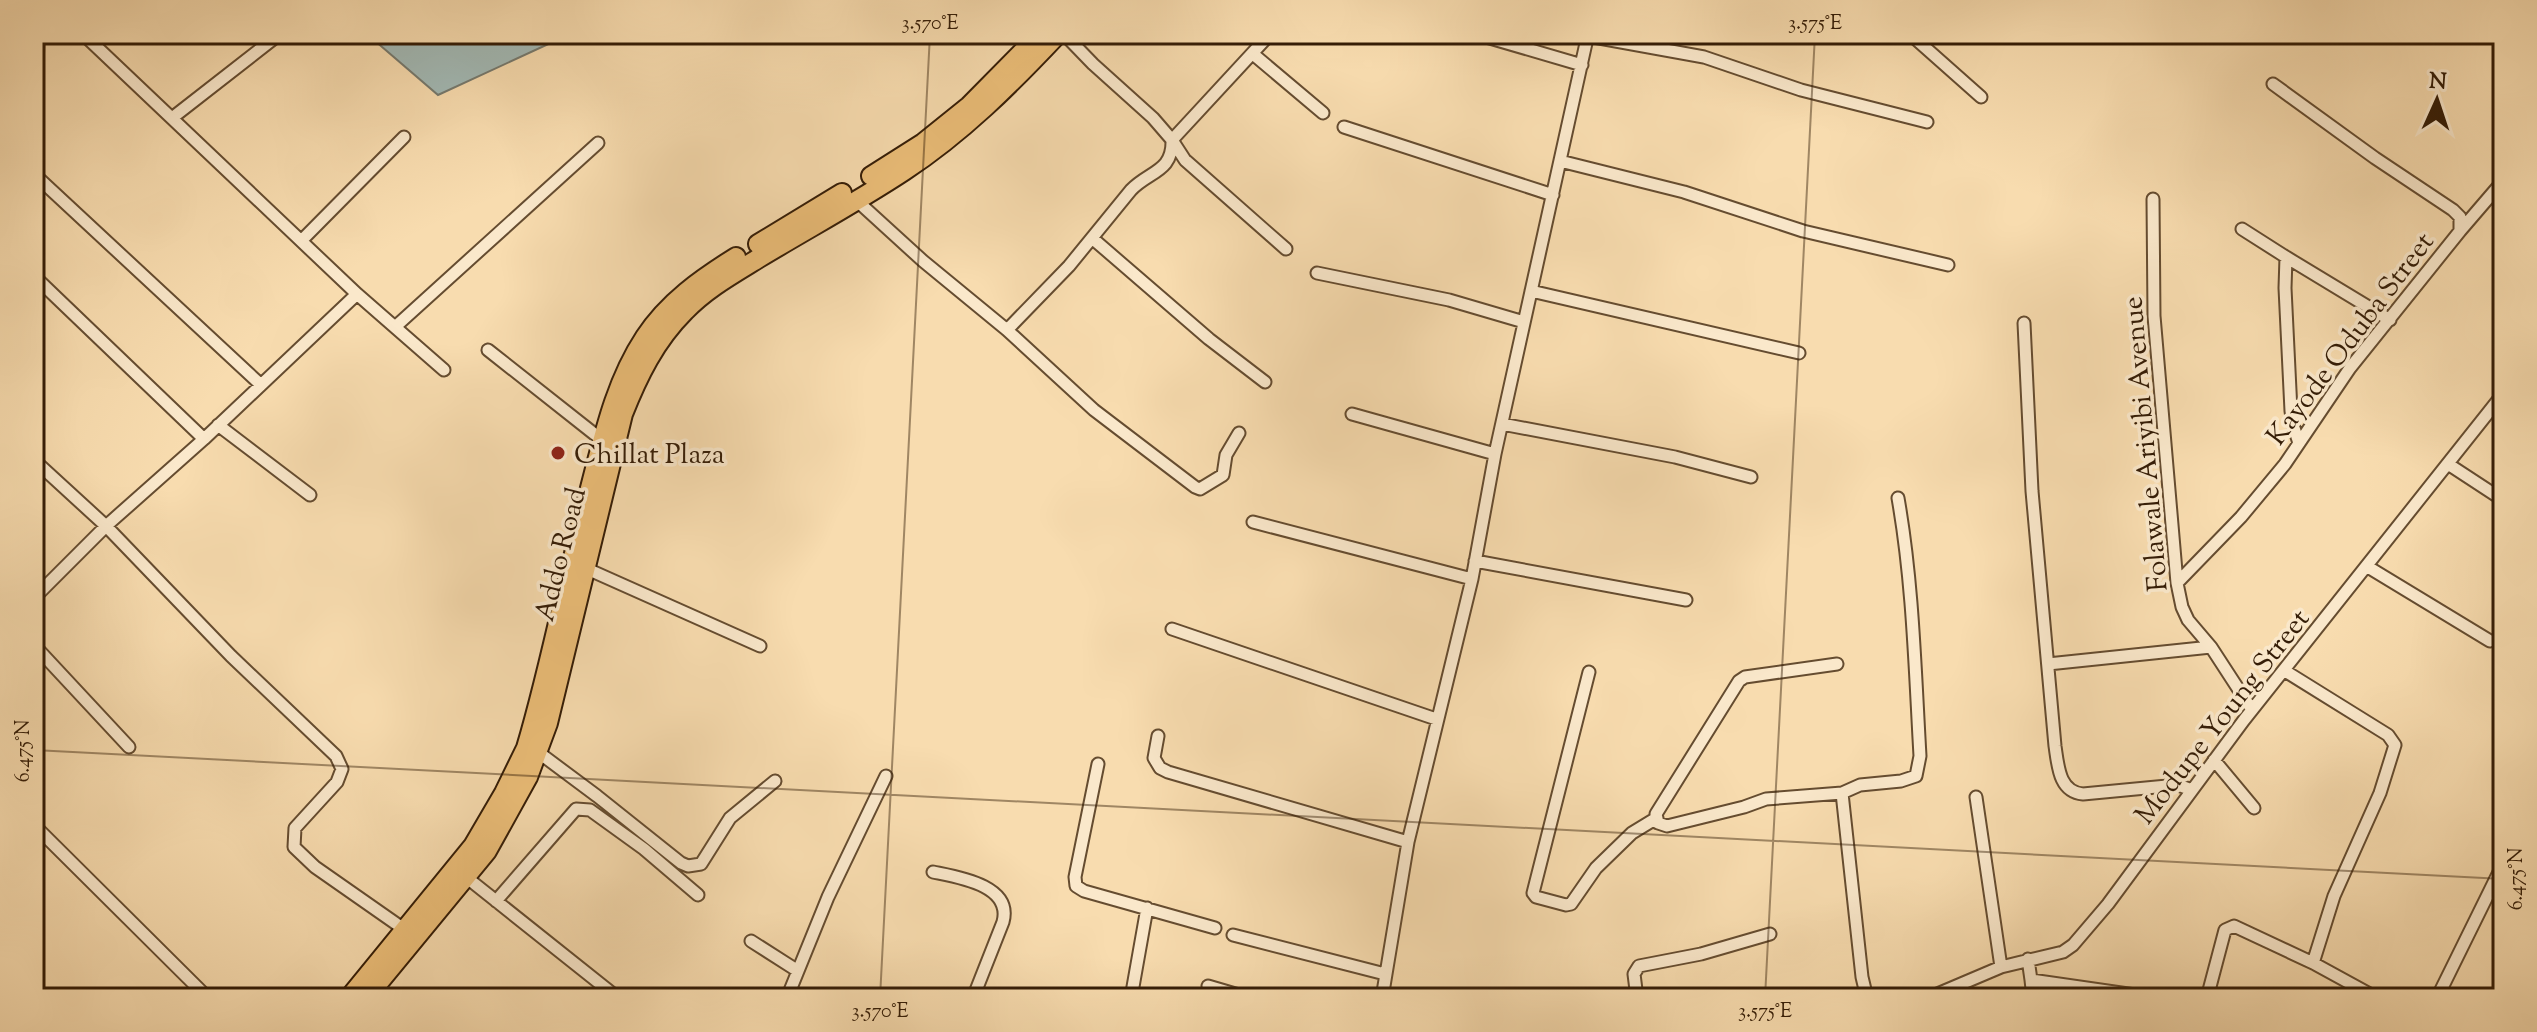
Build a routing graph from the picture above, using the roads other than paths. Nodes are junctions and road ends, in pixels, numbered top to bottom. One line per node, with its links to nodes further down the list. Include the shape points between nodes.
1 (83, 34): 14 (street)
2 (1040, 34): 53 (main road, Addo Road, via 969,106 923,143 679,298 637,350 614,398)
3 (1061, 34): 18 (street); 24 (main road, Addo Road, via 957,132)
4 (1270, 34): 9 (street)
5 (1476, 34): 10 (street)
6 (1910, 34): 12 (street)
7 (1588, 35): 10 (street); 15 (street, via 1704,57 1801,90)
8 (277, 36): 14 (street)
9 (1253, 54): 13 (street); 18 (street)
10 (1582, 65): 20 (street)
11 (2273, 84): 27 (street, Kayode Oduba Street, via 2453,210 2460,217)
12 (1981, 97)
13 (1323, 113)
14 (172, 118): 29 (street)
15 (1927, 122)
16 (1344, 127): 23 (street)
17 (404, 137): 29 (street)
18 (1172, 140): 28 (street, via 1160,171 1140,181); 30 (street, via 1185,160)
19 (598, 143): 40 (street)
20 (1560, 161): 23 (street); 32 (street, via 1684,192 1803,231)
21 (34, 174): 46 (street)
22 (2503, 181): 27 (street)
23 (1553, 195): 35 (street)
24 (855, 199): 41 (street); 66 (main road, Addo Road, via 703,295 660,341 623,414)
25 (2153, 199): 68 (street, Folawale Ariyibi Avenue, via 2154,316)
26 (2242, 229): 31 (street)
27 (2460, 231): 37 (street, Kayode Oduba Street)
28 (1092, 238): 41 (street); 45 (street)
29 (302, 240): 36 (street)
30 (1286, 249)
31 (2286, 257): 37 (street); 54 (street, via 2291,411)
32 (1948, 265)
33 (1317, 273): 38 (street, via 1449,300)
34 (34, 276): 52 (street)
35 (1531, 291): 38 (street); 43 (street)
36 (357, 294): 40 (street); 46 (street)
37 (2390, 320): 54 (street, Kayode Oduba Street)
38 (1524, 322): 49 (street)
39 (2024, 323): 77 (street)
40 (395, 327): 44 (street)
41 (1007, 330): 51 (street, via 1094,410 1195,487 1223,475 1226,455)
42 (488, 350): 53 (street)
43 (1799, 353)
44 (444, 370)
45 (1265, 382)
46 (260, 384): 50 (street)
47 (2503, 394): 57 (street, Modupe Young Street)
48 (1352, 414): 55 (street)
49 (1502, 424): 55 (street); 58 (street)
50 (218, 425): 52 (street); 59 (street)
51 (1239, 433)
52 (204, 439): 63 (street)
53 (602, 440): 104 (main road, Addo Road, via 526,748 473,846)
54 (2299, 443): 68 (street, Kayode Oduba Street, via 2241,517)
55 (1495, 454): 64 (street)
56 (34, 460): 63 (street)
57 (2448, 464): 61 (street); 65 (street, Modupe Young Street)
58 (1751, 477)
59 (310, 495)
60 (1898, 498): 90 (street, via 1911,608 1918,771 1909,780 1867,783)
61 (2503, 500)
62 (1253, 522): 67 (street)
63 (106, 526): 69 (street); 104 (street, via 336,756 342,769 337,782 295,828 294,847)
64 (1475, 561): 67 (street); 70 (street)
65 (2368, 567): 72 (street); 78 (street, Modupe Young Street)
66 (585, 568): 74 (street); 84 (main road, Addo Road)
67 (1472, 579): 81 (street)
68 (2177, 583): 75 (street, Folawale Ariyibi Avenue, via 2188,620)
69 (34, 598)
70 (1686, 600)
71 (1172, 629): 81 (street)
72 (2490, 641)
73 (34, 645): 83 (street)
74 (760, 646)
75 (2211, 647): 77 (street); 80 (street, Folawale Ariyibi Avenue)
76 (1837, 664): 93 (street, via 1739,681)
77 (2048, 664): 89 (street, via 2059,769 2068,790 2083,794 2178,785)
78 (2285, 671): 80 (street, Modupe Young Street); 109 (street, via 2393,738 2395,745)
79 (1589, 672): 93 (street, via 1533,893 1571,904 1596,868)
80 (2252, 710): 85 (street, Modupe Young Street)
81 (1436, 719): 95 (street)
82 (1158, 736): 95 (street, via 1154,758 1168,772)
83 (129, 747)
84 (538, 752): 88 (street, via 688,866 701,864 730,818); 98 (main road, Addo Road, via 500,829)
85 (2214, 760): 89 (street, Modupe Young Street); 92 (street)
86 (1098, 764): 102 (street, via 1076,886)
87 (886, 776): 111 (street)
88 (775, 781)
89 (2192, 790): 108 (street, Modupe Young Street, via 2073,945)
90 (1842, 793): 93 (street, via 1766,799 1667,826); 125 (street)
91 (1976, 797): 110 (street)
92 (2254, 808)
93 (1655, 819)
94 (34, 825): 115 (street)
95 (1408, 842): 112 (street)
96 (2503, 864): 99 (street)
97 (933, 872): 120 (street, via 984,886 1004,910)
98 (466, 877): 101 (street); 104 (main road, Addo Road)
99 (2498, 887): 131 (street)
100 (698, 895): 101 (street, via 644,849 580,807)
101 (496, 901): 118 (street)
102 (1147, 908): 103 (street); 121 (street)
103 (1215, 928)
104 (410, 933): 116 (main road, Addo Road); 117 (main road, Addo Road)
105 (1770, 934): 124 (street, via 1639,966 1634,974)
106 (1233, 935): 112 (street)
107 (751, 941): 111 (street)
108 (2028, 959): 110 (street, Modupe Young Street); 113 (street)
109 (2313, 963): 129 (street, via 2229,926); 130 (street)
110 (2001, 967): 126 (street, Modupe Young Street)
111 (798, 971): 119 (street)
112 (1385, 974): 123 (street)
113 (2031, 980): 127 (street); 128 (street)
114 (1208, 986): 122 (street)
115 (208, 998)
116 (349, 998)
117 (366, 998)
118 (618, 998)
119 (787, 998)
120 (973, 998)
121 (1131, 998)
122 (1249, 998)
123 (1382, 998)
124 (1637, 998)
125 (1867, 998)
126 (1928, 998)
127 (2033, 998)
128 (2156, 998)
129 (2207, 998)
130 (2377, 998)
131 (2437, 998)

